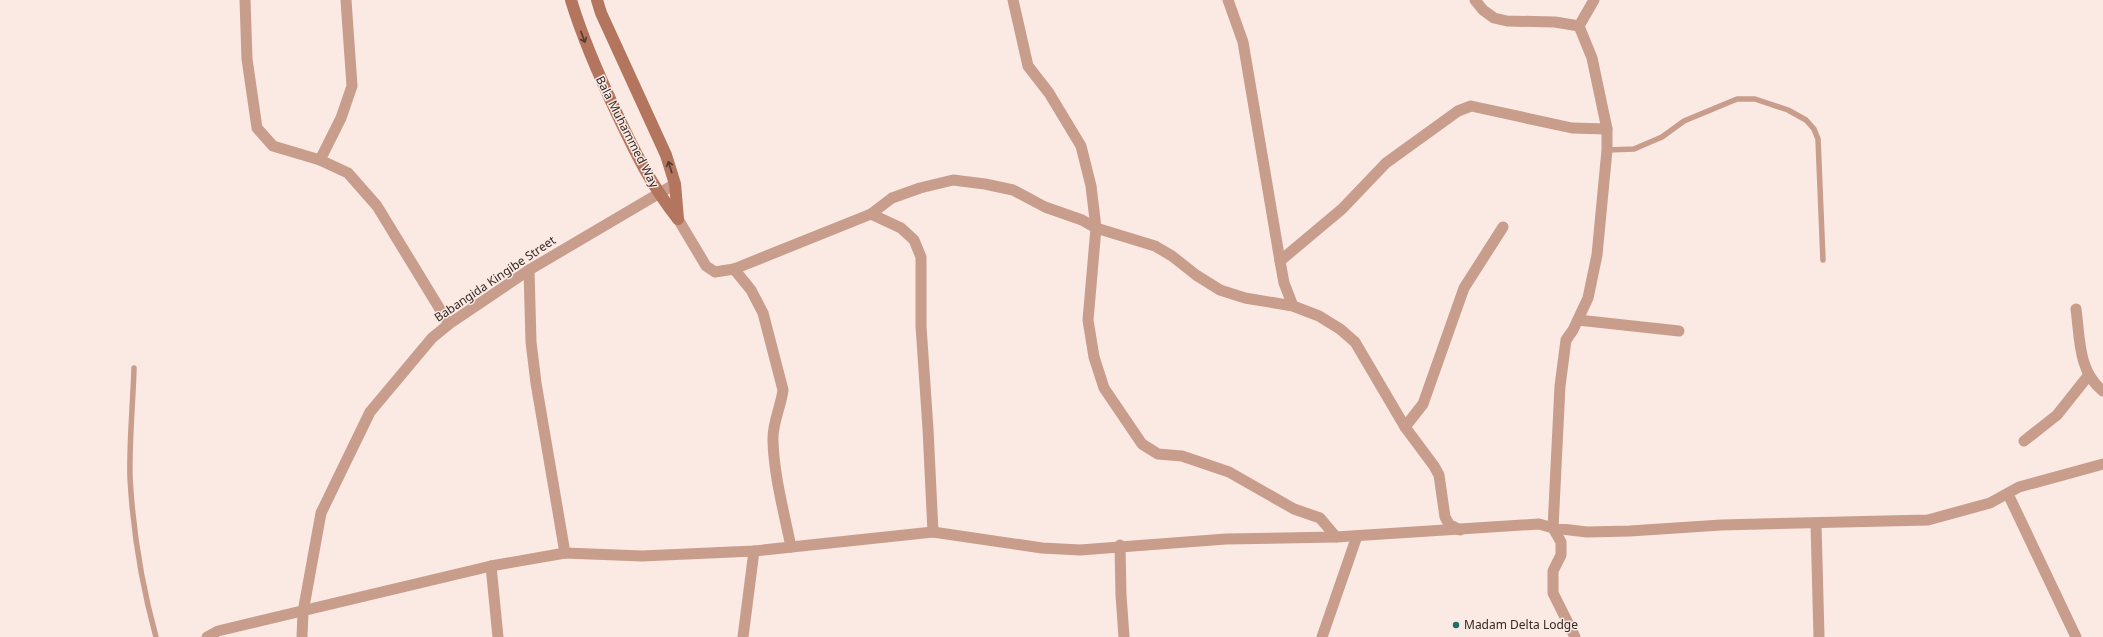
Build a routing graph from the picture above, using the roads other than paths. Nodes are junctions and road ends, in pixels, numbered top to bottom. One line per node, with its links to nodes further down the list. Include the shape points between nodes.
1 (245, 0): 12 (street, via 247,59 257,128 274,146)
2 (346, 0): 12 (street, via 352,86 341,118)
3 (571, 0): 14 (street, Bala Muhammed Way, one-way to 14, via 596,69 643,168)
4 (597, 0): 13 (street, Bala Muhammed Way, one-way to 4, via 666,155)
5 (1013, 0): 18 (street, via 1028,66 1049,94 1081,146 1092,186)
6 (1228, 0): 20 (street, via 1243,42)
7 (1475, 0): 9 (street, via 1494,18)
8 (1594, 0): 9 (street)
9 (1579, 26): 10 (street, via 1592,58)
10 (1607, 129): 11 (street); 20 (street, via 1572,128 1470,106 1458,111 1386,163 1342,208)
11 (1607, 150): 19 (lane, via 1634,149 1662,137 1684,121 1737,99 1755,99 1788,110 1806,120 1818,139); 25 (street, via 1597,255 1588,298)
12 (320, 160): 26 (street, via 348,173 377,206)
13 (676, 184): 14 (street, Babangida Kingibe Street); 16 (street, Bala Muhammed Way)
14 (659, 195): 16 (street, Bala Muhammed Way); 22 (street, Babangida Kingibe Street)
15 (871, 214): 18 (street, via 892,198 953,180 1013,190 1045,207 1082,220); 21 (street); 38 (street, via 901,228 914,240 921,257 921,326)
16 (678, 218): 21 (street, via 706,266 716,272)
17 (1503, 226): 31 (street, via 1464,288 1423,404)
18 (1096, 228): 23 (street, via 1155,246 1220,290 1245,298); 40 (street, via 1088,320 1094,357 1104,388 1142,444 1158,454 1182,456 1229,472 1294,509 1320,518)
19 (1823, 260)
20 (1280, 261): 23 (street, via 1284,283)
21 (734, 269): 42 (street, via 751,290 763,313 783,390 772,440)
22 (529, 270): 26 (street, Babangida Kingibe Street); 44 (street, via 531,342 536,383)
23 (1293, 306): 31 (street, via 1319,316 1355,342)
24 (2076, 309): 29 (street, via 2083,360)
25 (1578, 320): 27 (street); 36 (street, via 1566,340 1560,386)
26 (448, 324): 46 (street, Babangida Kingibe Street, via 432,338 370,412 321,513)
27 (1679, 331)
28 (134, 368): 47 (lane, via 130,477 145,595)
29 (2088, 376): 30 (street); 32 (street, via 2057,415)
30 (2103, 391)
31 (1405, 427): 37 (street, via 1434,466 1438,475 1445,517 1449,524)
32 (2024, 441)
33 (2103, 464): 34 (street, via 2020,487)
34 (2008, 494): 35 (street, via 1990,503 1928,520); 56 (street)
35 (1816, 524): 36 (street, via 1721,525 1587,532); 55 (street)
36 (1553, 528): 37 (street, via 1540,524); 54 (street, via 1561,542 1561,555 1553,572 1553,593)
37 (1460, 530): 39 (street)
38 (933, 532): 41 (street, via 1042,548 1080,550); 42 (street)
39 (1356, 536): 40 (street); 53 (street)
40 (1336, 537): 41 (street, via 1226,539)
41 (1120, 545): 52 (street)
42 (791, 547): 43 (street)
43 (754, 551): 44 (street, via 642,556); 51 (street)
44 (565, 553): 45 (street)
45 (491, 566): 46 (street); 50 (street)
46 (303, 612): 48 (street, via 218,632); 49 (street, Babangida Kingibe Street)
47 (156, 637)
48 (207, 637)
49 (302, 637)
50 (498, 637)
51 (743, 637)
52 (1124, 637)
53 (1322, 637)
54 (1575, 637)
55 (1819, 637)
56 (2076, 637)

